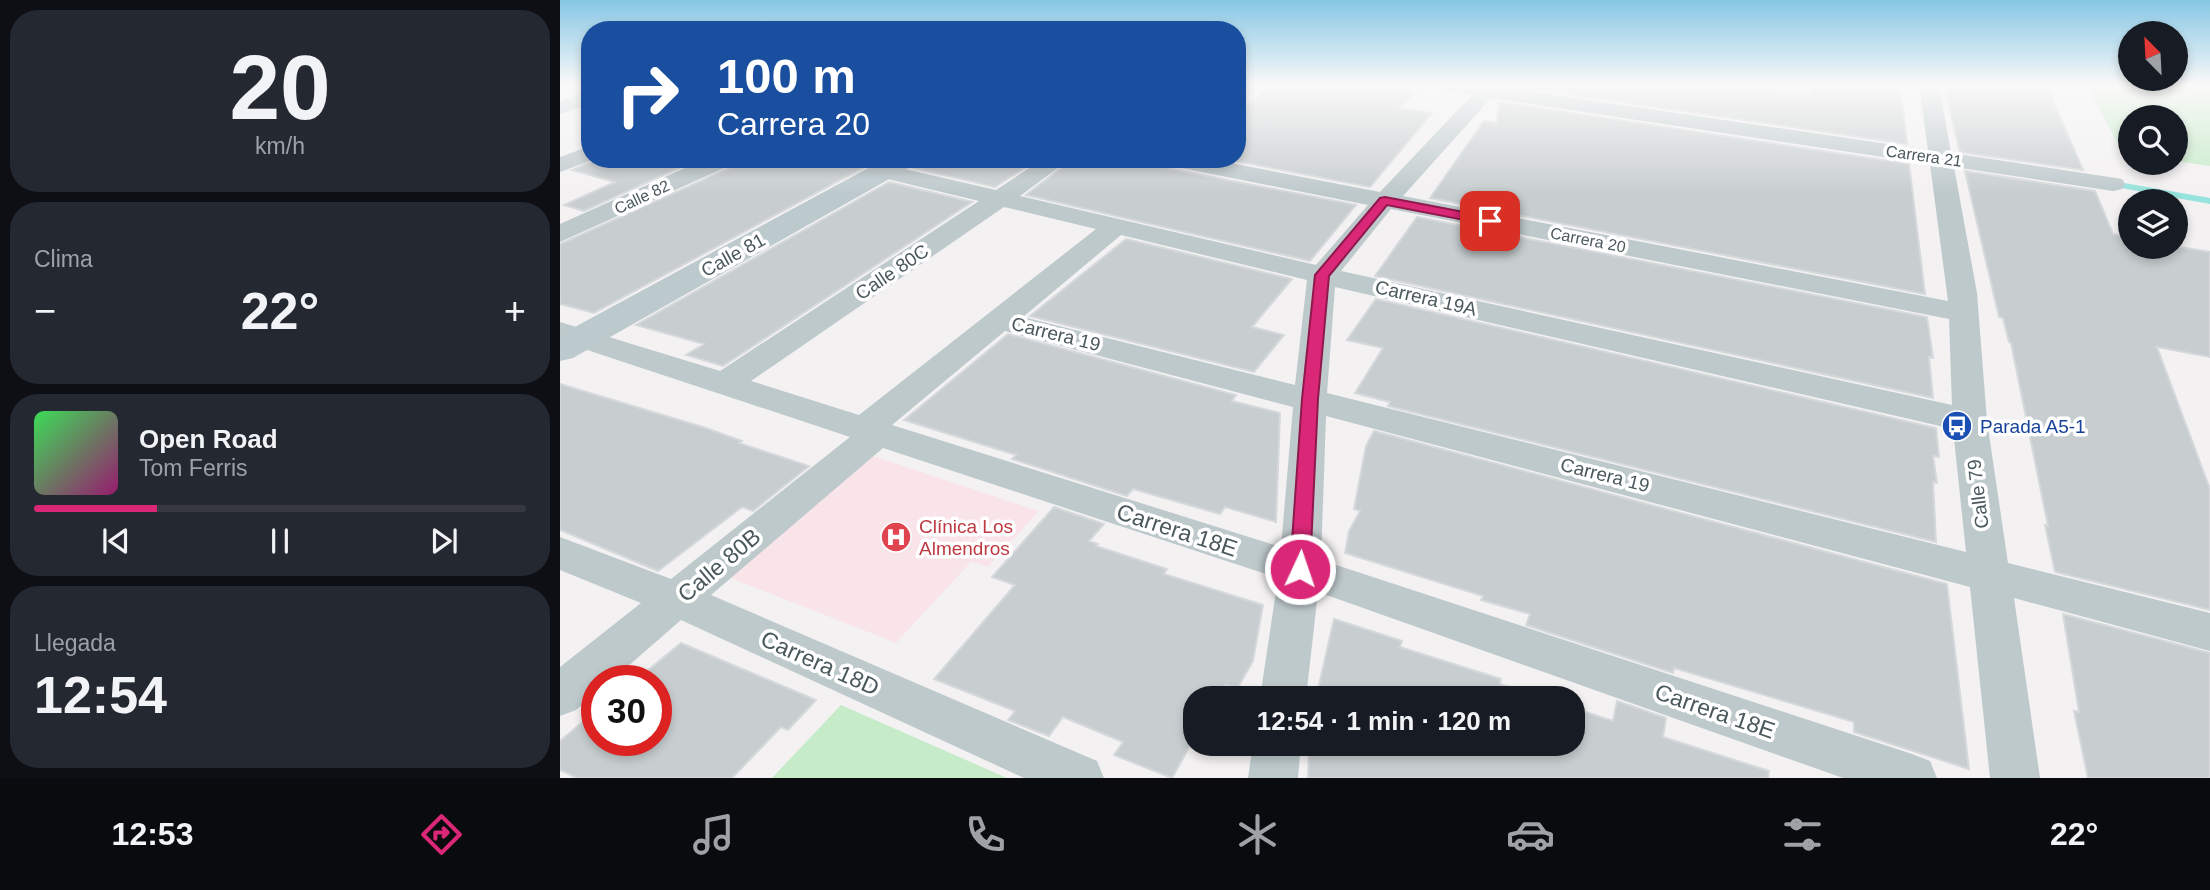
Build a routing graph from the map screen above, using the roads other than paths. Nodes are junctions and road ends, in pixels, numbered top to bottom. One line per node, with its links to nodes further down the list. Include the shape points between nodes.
1 (1458, 121): 14 (street)
2 (1701, 121): 5 (street, Carrera 21)
3 (1934, 121): 5 (street, Calle 79)
4 (581, 157): 6 (street)
5 (1940, 159): 12 (street, Carrera 21); 18 (street, Calle 79)
6 (560, 165)
7 (705, 168): 16 (street, Calle 82)
8 (888, 168): 20 (street, Calle 81)
9 (903, 168): 13 (street, Carrera 19A)
10 (1046, 168): 13 (street, Calle 80C)
11 (1218, 168): 14 (street, Carrera 20)
12 (2113, 184)
13 (1000, 200): 15 (street, Carrera 19A); 21 (street, Calle 80C)
14 (1385, 201): 17 (street); 18 (street, Carrera 20)
15 (1115, 227): 17 (street, Carrera 19A); 19 (street, Calle 80B)
16 (560, 234)
17 (1322, 275): 22 (street); 23 (street, Carrera 19A)
18 (1963, 313): 23 (street, Calle 79)
19 (1000, 320): 22 (street, Carrera 19); 24 (street, Calle 80B)
20 (567, 340): 21 (street, Carrera 18E)
21 (724, 384): 24 (street, Carrera 18E)
22 (1310, 399): 26 (street); 27 (street, Carrera 19)
23 (1970, 421): 27 (street, Calle 79)
24 (871, 432): 26 (street, Carrera 18E); 28 (street, Calle 80B)
25 (560, 553): 28 (street, Carrera 18D)
26 (1300, 569): 30 (street); 35 (street, Carrera 18E)
27 (1988, 573): 29 (street, Carrera 19); 36 (street, Calle 79)
28 (677, 599): 31 (street, Calle 80B); 33 (street, Carrera 18D)
29 (2210, 632)
30 (1285, 686)
31 (560, 695)
32 (1276, 756): 34 (street)
33 (1079, 778)
34 (1273, 778)
35 (1912, 778)
36 (2015, 778)

